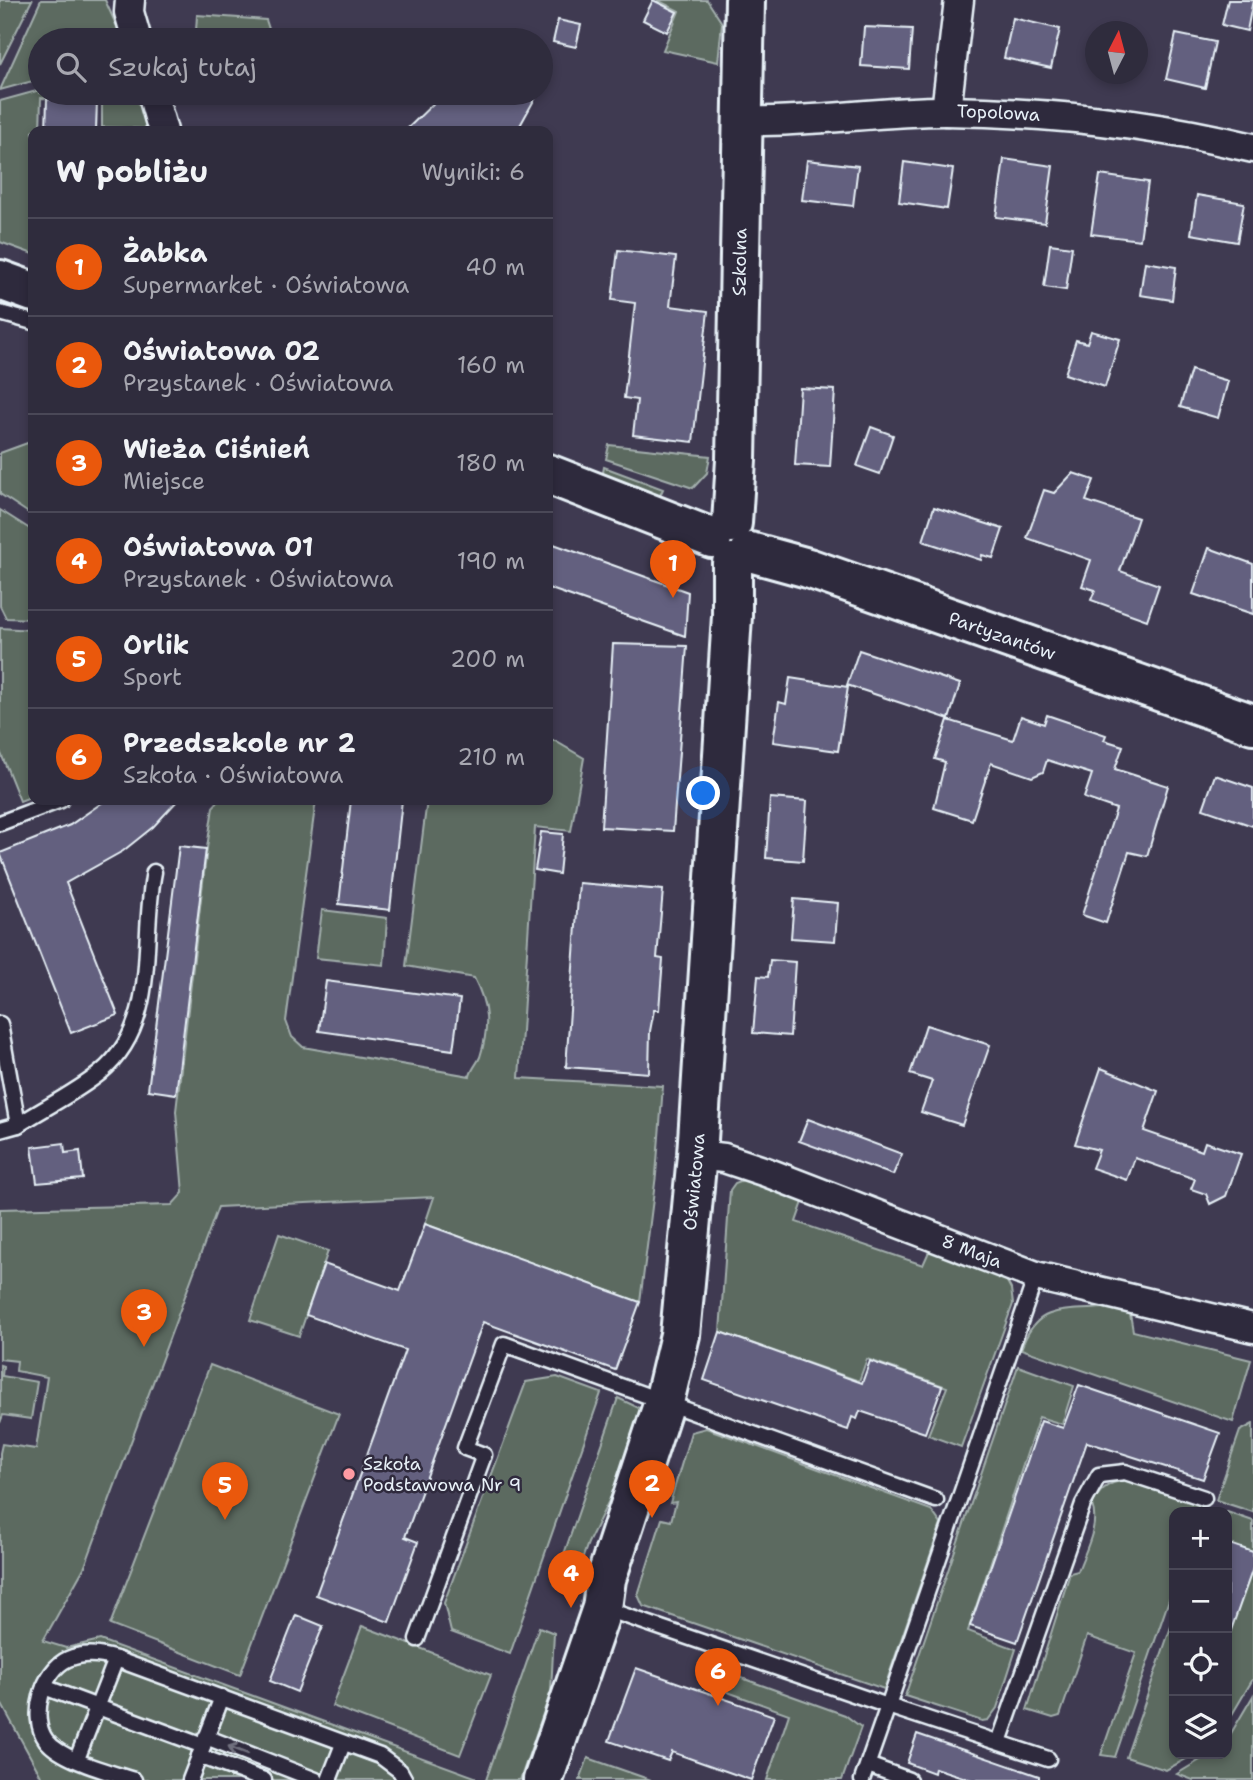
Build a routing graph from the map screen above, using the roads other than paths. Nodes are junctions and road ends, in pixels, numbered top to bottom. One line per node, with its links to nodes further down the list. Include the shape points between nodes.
1 (130, 0): 4 (street)
2 (746, 0): 7 (street, Szkolna)
3 (959, 0): 6 (street)
4 (134, 28)
5 (155, 105): 8 (street)
6 (946, 111): 7 (street, Topolowa); 9 (street, Topolowa, via 1054,117)
7 (743, 121): 15 (street, Szkolna)
8 (162, 126)
9 (1253, 148)
10 (0, 280): 11 (street)
11 (28, 290)
12 (0, 313): 13 (lane)
13 (28, 321)
14 (553, 476): 15 (street, Partyzantów)
15 (731, 544): 16 (street, Partyzantów); 23 (street, Oświatowa, via 732,616)
16 (1253, 724)
17 (48, 805): 18 (lane)
18 (0, 823)
19 (154, 872): 21 (lane, via 142,999 134,1031 99,1073)
20 (0, 1024): 21 (lane)
21 (18, 1125): 22 (lane)
22 (0, 1130)
23 (697, 1155): 24 (street, 8 Maja, via 724,1158 766,1172); 26 (street, Oświatowa, via 680,1335)
24 (1036, 1276): 25 (street, 8 Maja); 34 (lane)
25 (1253, 1328)
26 (664, 1402): 28 (lane); 29 (street, Oświatowa, via 606,1579); 30 (lane, via 504,1344 466,1448 484,1455)
27 (1204, 1498): 36 (lane, via 1125,1472 1099,1475 1083,1504)
28 (936, 1500)
29 (602, 1608): 34 (lane); 48 (street, Oświatowa)
30 (417, 1639)
31 (116, 1659): 32 (lane, via 84,1654 66,1659); 33 (lane); 35 (lane)
32 (44, 1687): 35 (lane); 39 (lane, via 39,1708 45,1739)
33 (222, 1697): 37 (lane); 38 (lane)
34 (888, 1706): 36 (lane); 41 (lane)
35 (98, 1707): 38 (lane); 39 (lane)
36 (999, 1742): 40 (lane)
37 (342, 1744): 46 (lane); 47 (lane, via 380,1756)
38 (203, 1746): 43 (lane); 44 (lane); 45 (lane, one-way to 38)
39 (77, 1759): 42 (lane)
40 (1048, 1759)
41 (868, 1765): 49 (lane); 50 (lane)
42 (134, 1780)
43 (190, 1780)
44 (264, 1780)
45 (316, 1780)
46 (329, 1780)
47 (405, 1780)
48 (543, 1780)
49 (862, 1780)
50 (909, 1780)

